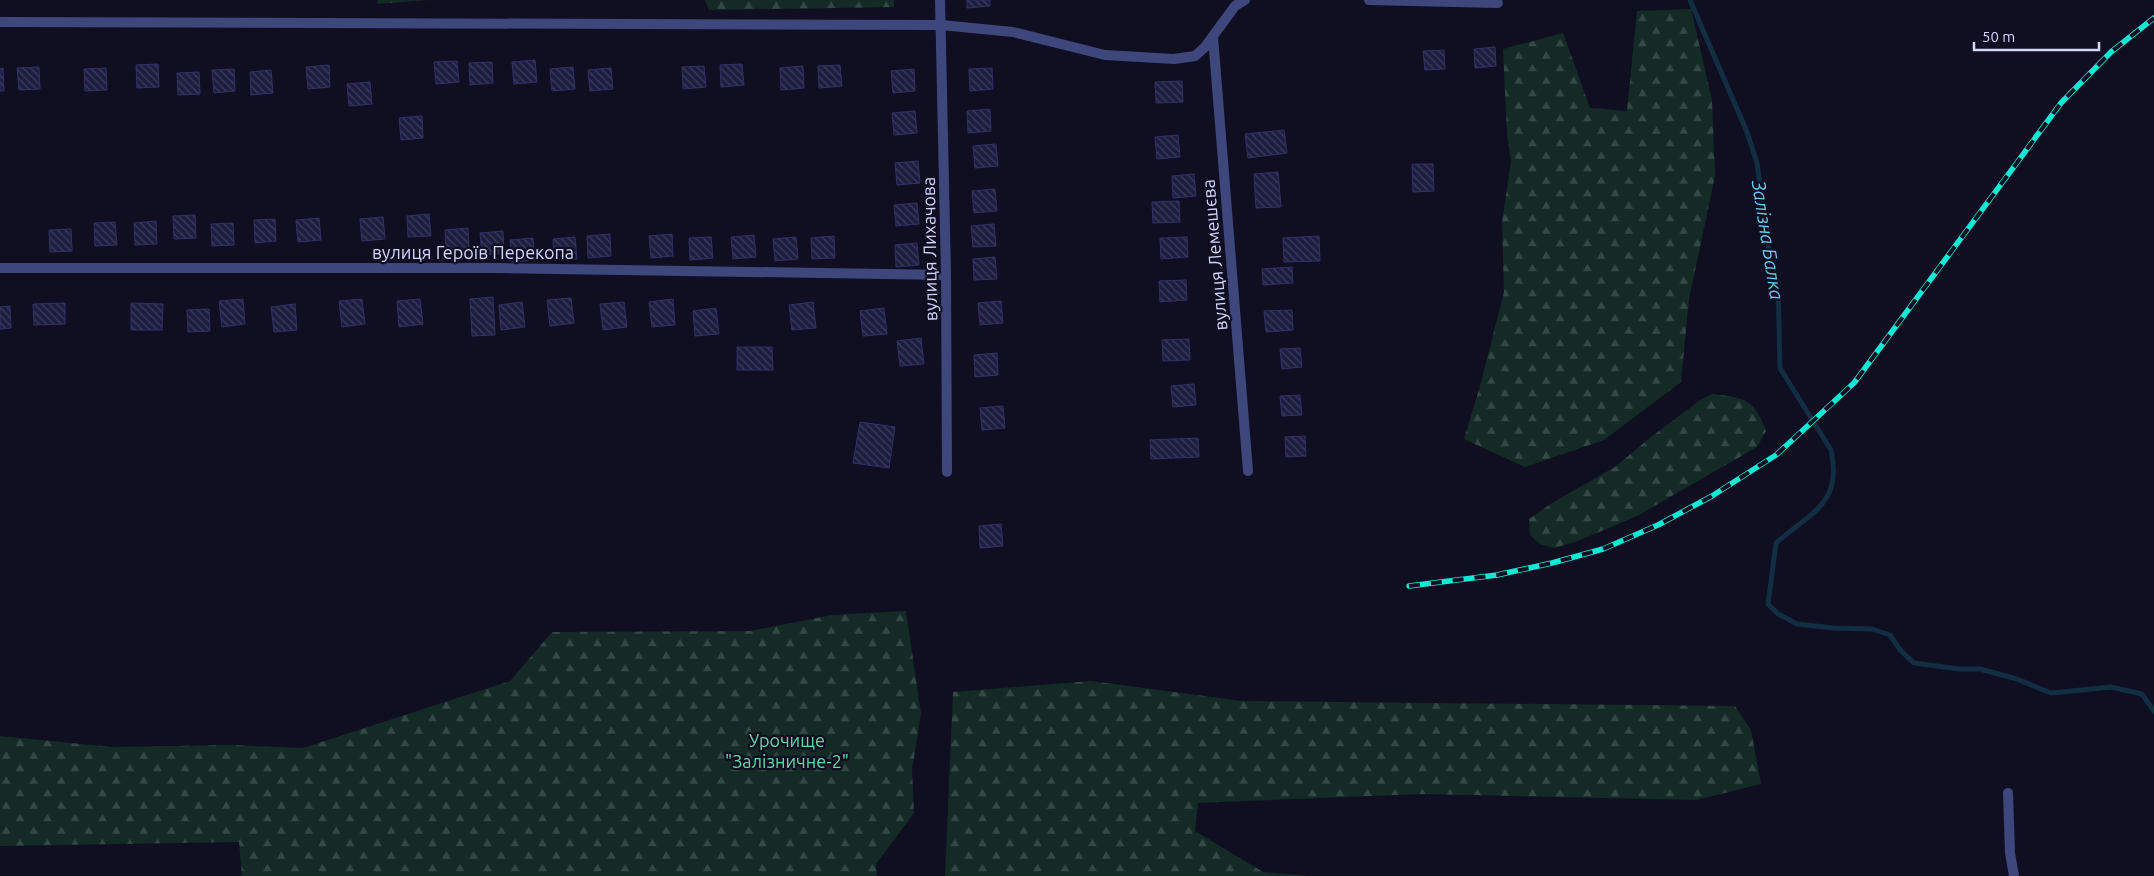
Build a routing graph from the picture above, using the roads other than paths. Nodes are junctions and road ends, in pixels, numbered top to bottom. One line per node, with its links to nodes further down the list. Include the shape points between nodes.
1 (940, 0): 6 (street, вулиця Лихачова)
2 (1244, 0): 7 (street, via 1235,6)
3 (1369, 0): 4 (street)
4 (1498, 3)
5 (0, 22): 6 (street)
6 (941, 25): 7 (street, via 1013,32 1087,52 1134,58 1195,56); 9 (street, вулиця Лихачова)
7 (1213, 37): 10 (street, вулиця Лемешєва)
8 (0, 268): 9 (street, вулиця Героїв Перекопа, via 499,268)
9 (946, 276): 11 (street, вулиця Лихачова)
10 (1248, 471)
11 (947, 472)
12 (2008, 793): 13 (street)
13 (2014, 876)

